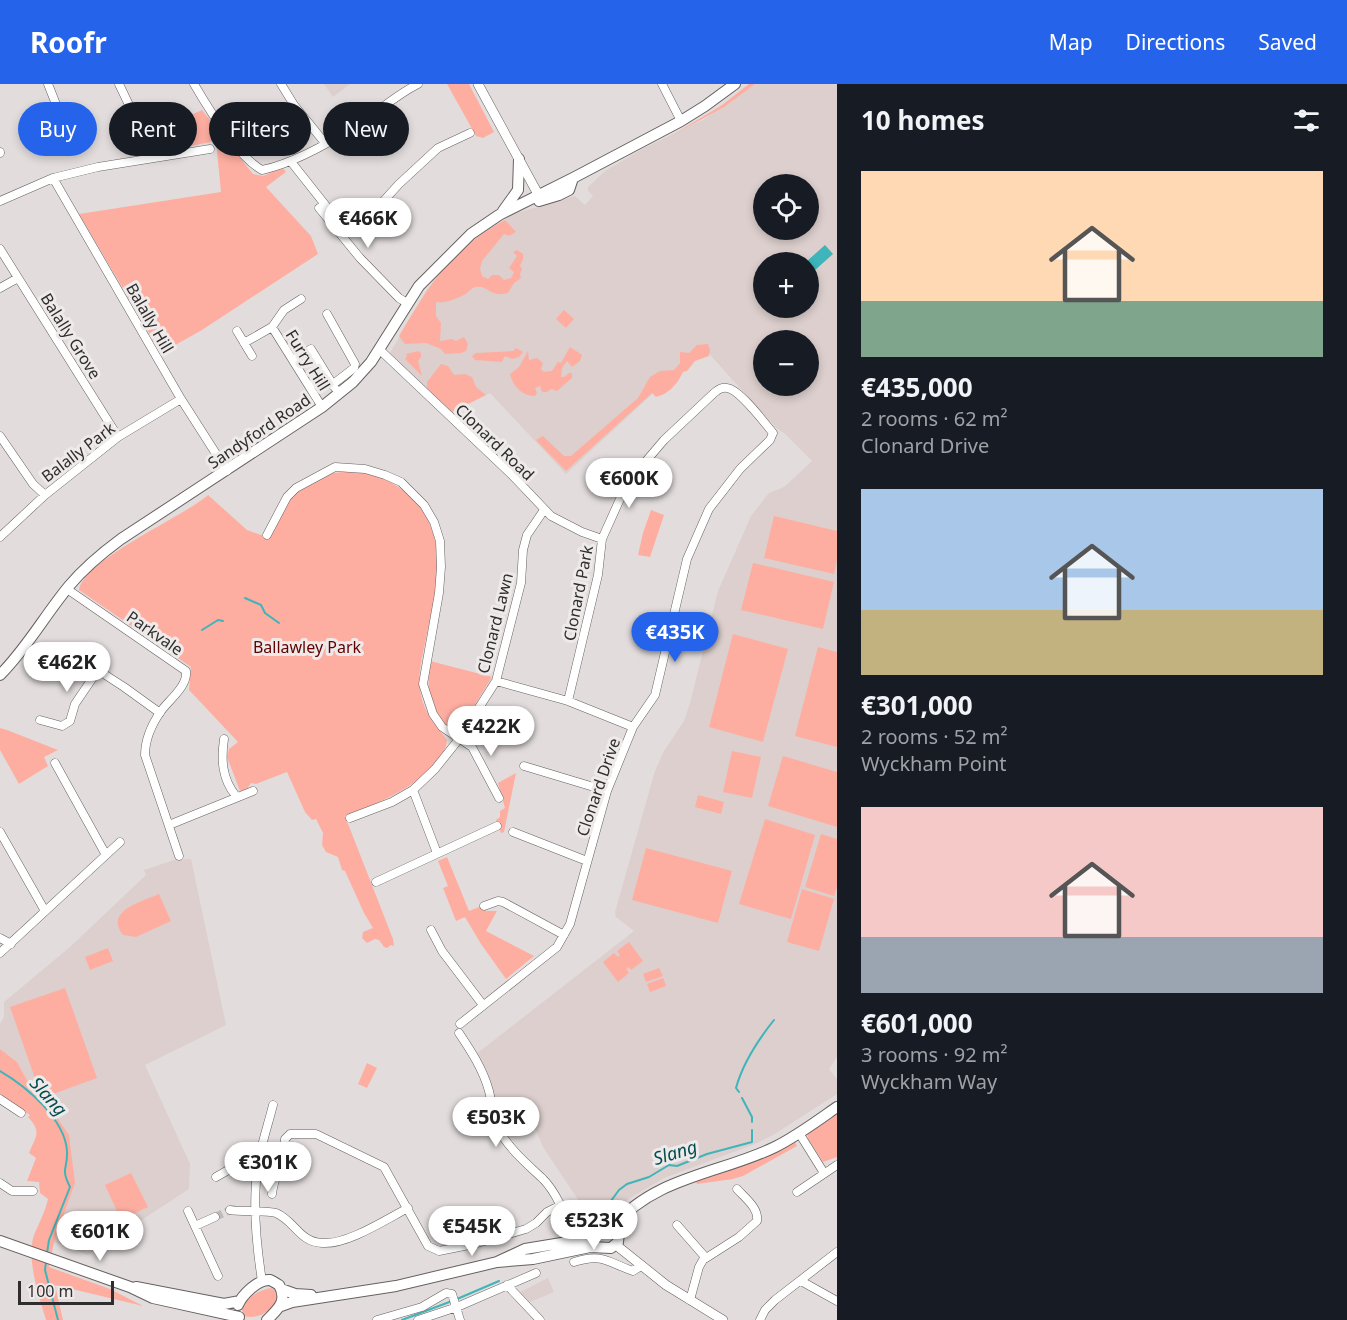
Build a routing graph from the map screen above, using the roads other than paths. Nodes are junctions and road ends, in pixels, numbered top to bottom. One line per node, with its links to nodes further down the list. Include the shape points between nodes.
1 (48, 84): 9 (street)
2 (119, 84): 10 (street)
3 (194, 84): 18 (street, via 252,165 262,171)
4 (281, 84): 14 (street)
5 (418, 84): 11 (street)
6 (478, 84): 17 (street)
7 (662, 84): 12 (street)
8 (735, 84): 12 (main road, Sandyford Road)
9 (55, 102)
10 (128, 102)
11 (388, 102)
12 (681, 121): 20 (main road, Sandyford Road)
13 (470, 133): 18 (street, via 438,148 359,228 350,231)
14 (323, 141)
15 (323, 144): 18 (street)
16 (209, 149): 19 (street, via 98,166)
17 (519, 159): 21 (street); 25 (main road, via 519,190)
18 (292, 162)
19 (53, 178): 22 (street); 41 (street, Balally Hill)
20 (573, 178): 21 (main road, Sandyford Road); 23 (main road, Sandyford Road, via 569,190)
21 (539, 195): 23 (main road, Sandyford Road)
22 (0, 201)
23 (523, 203): 25 (main road, Sandyford Road)
24 (319, 208): 30 (street, via 360,258)
25 (501, 214): 30 (main road, Sandyford Road, via 471,234 441,262)
26 (0, 249): 27 (street, Balally Grove)
27 (18, 278): 28 (street); 45 (street, Balally Grove)
28 (0, 288)
29 (301, 299): 32 (street, Furry Hill, via 284,310)
30 (407, 303): 35 (main road, Sandyford Road)
31 (327, 314): 40 (street, via 355,364)
32 (272, 327): 34 (street, Furry Hill); 42 (street, Furry Hill)
33 (237, 332): 34 (street)
34 (244, 343): 36 (street)
35 (379, 349): 40 (main road, Sandyford Road, via 353,382); 48 (street, Clonard Road)
36 (252, 356)
37 (296, 358): 38 (street, via 311,349)
38 (327, 375): 39 (street); 40 (street)
39 (314, 384)
40 (335, 390): 42 (main road, Sandyford Road)
41 (181, 399): 45 (street, Balally Park); 46 (street, Balally Hill)
42 (322, 407): 46 (main road, Sandyford Road)
43 (772, 433): 51 (street, Clonard Park, via 740,395 722,388 664,440 641,467); 60 (street, Clonard Drive, via 707,512 686,561 655,695)
44 (0, 436): 47 (street)
45 (118, 437): 47 (street, Balally Park)
46 (227, 471): 52 (main road, Sandyford Road, via 112,545)
47 (45, 495): 50 (street, Balally Park)
48 (544, 510): 51 (street, Clonard Road, via 563,523); 56 (street, Clonard Lawn, via 526,535 521,583)
49 (267, 535): 62 (street, via 296,488 335,467 385,475 411,491 434,522 440,541 440,593 423,684 433,714 442,727)
50 (0, 537)
51 (602, 539): 57 (street, Clonard Park, via 598,576)
52 (67, 589): 55 (main road, Sandyford Road); 58 (street, Parkvale, via 186,671 185,682)
53 (73, 654): 54 (street)
54 (98, 670): 58 (street); 59 (street, via 75,704 70,721 62,726)
55 (0, 675)
56 (496, 681): 57 (street); 62 (street, Clonard Lawn)
57 (568, 701): 60 (street)
58 (160, 713): 71 (street, Parkvale, via 145,743 145,756)
59 (40, 720)
60 (633, 727): 67 (street, Clonard Drive)
61 (224, 739): 68 (street, via 221,756 225,775)
62 (459, 739): 66 (street, Clonard Lawn); 69 (street, via 472,747)
63 (55, 763): 77 (street)
64 (524, 766): 67 (street)
65 (252, 790): 68 (street)
66 (413, 790): 70 (street, Clonard Lawn); 76 (street)
67 (608, 791): 79 (street, Clonard Drive)
68 (236, 796): 71 (street)
69 (499, 798)
70 (350, 818)
71 (169, 825): 78 (street, Parkvale)
72 (497, 826): 76 (street)
73 (0, 832): 82 (street)
74 (513, 832): 79 (street)
75 (120, 842): 77 (street)
76 (438, 853): 80 (street)
77 (106, 855): 82 (street)
78 (179, 856)
79 (587, 861): 84 (street, Clonard Drive)
80 (376, 882)
81 (484, 906): 84 (street, via 503,902)
82 (45, 911): 86 (street)
83 (431, 930): 88 (street, via 438,946)
84 (564, 935): 88 (street, Clonard Drive, via 557,947)
85 (0, 938): 86 (street)
86 (11, 944): 87 (street)
87 (0, 954)
88 (483, 1005): 103 (street, Clonard Drive, via 460,1028 481,1068 498,1127 518,1155 543,1179)
89 (0, 1099): 92 (street)
90 (273, 1106): 94 (street)
91 (837, 1107): 93 (main road)
92 (21, 1113)
93 (800, 1133): 96 (street); 111 (main road, via 755,1155 669,1186 631,1209)
94 (258, 1164): 97 (street, via 244,1161); 107 (street)
95 (837, 1165): 96 (street)
96 (824, 1173): 101 (street)
97 (216, 1177)
98 (0, 1183): 100 (street, via 12,1191)
99 (737, 1189): 118 (street, via 754,1207 757,1221)
100 (33, 1191)
101 (797, 1192)
102 (272, 1194): 104 (street, via 285,1139 290,1134 316,1134 384,1167)
103 (559, 1206): 104 (street, via 526,1229 439,1251 428,1246); 113 (street)
104 (408, 1208): 107 (street, via 354,1235 321,1243 304,1239 275,1213)
105 (230, 1210): 107 (street)
106 (188, 1211): 110 (street)
107 (255, 1212): 124 (street)
108 (215, 1217): 110 (street)
109 (677, 1225): 118 (street)
110 (195, 1226): 123 (street)
111 (614, 1226): 112 (main road, via 604,1224); 115 (main road, via 620,1233)
112 (597, 1231): 113 (main road, via 586,1239); 116 (main road, via 596,1240)
113 (576, 1240): 119 (main road, via 525,1249)
114 (0, 1241): 127 (main road)
115 (616, 1245): 116 (main road); 121 (street)
116 (603, 1247): 119 (main road)
117 (837, 1252): 125 (street)
118 (706, 1258): 130 (street, via 699,1267)
119 (497, 1262): 129 (main road, via 396,1286)
120 (574, 1262): 121 (street, via 604,1258 633,1271)
121 (640, 1266): 130 (street)
122 (536, 1273): 126 (street)
123 (218, 1276)
124 (262, 1281): 128 (main road, via 269,1280); 131 (main road)
125 (801, 1281): 132 (street); 143 (street, via 770,1304)
126 (507, 1285): 133 (street); 141 (street)
127 (130, 1287): 131 (main road, via 224,1304); 136 (main road, via 153,1298)
128 (281, 1288): 129 (main road); 134 (main road)
129 (323, 1297): 134 (main road)
130 (690, 1300): 135 (street)
131 (240, 1301): 136 (main road)
132 (837, 1301)
133 (455, 1302): 138 (street, via 452,1294 446,1293 422,1307); 139 (street); 140 (street)
134 (281, 1306): 137 (main road)
135 (709, 1317): 142 (street)
136 (240, 1319)
137 (267, 1320)
138 (377, 1320)
139 (417, 1320)
140 (460, 1320)
141 (540, 1320)
142 (723, 1320)
143 (760, 1320)

